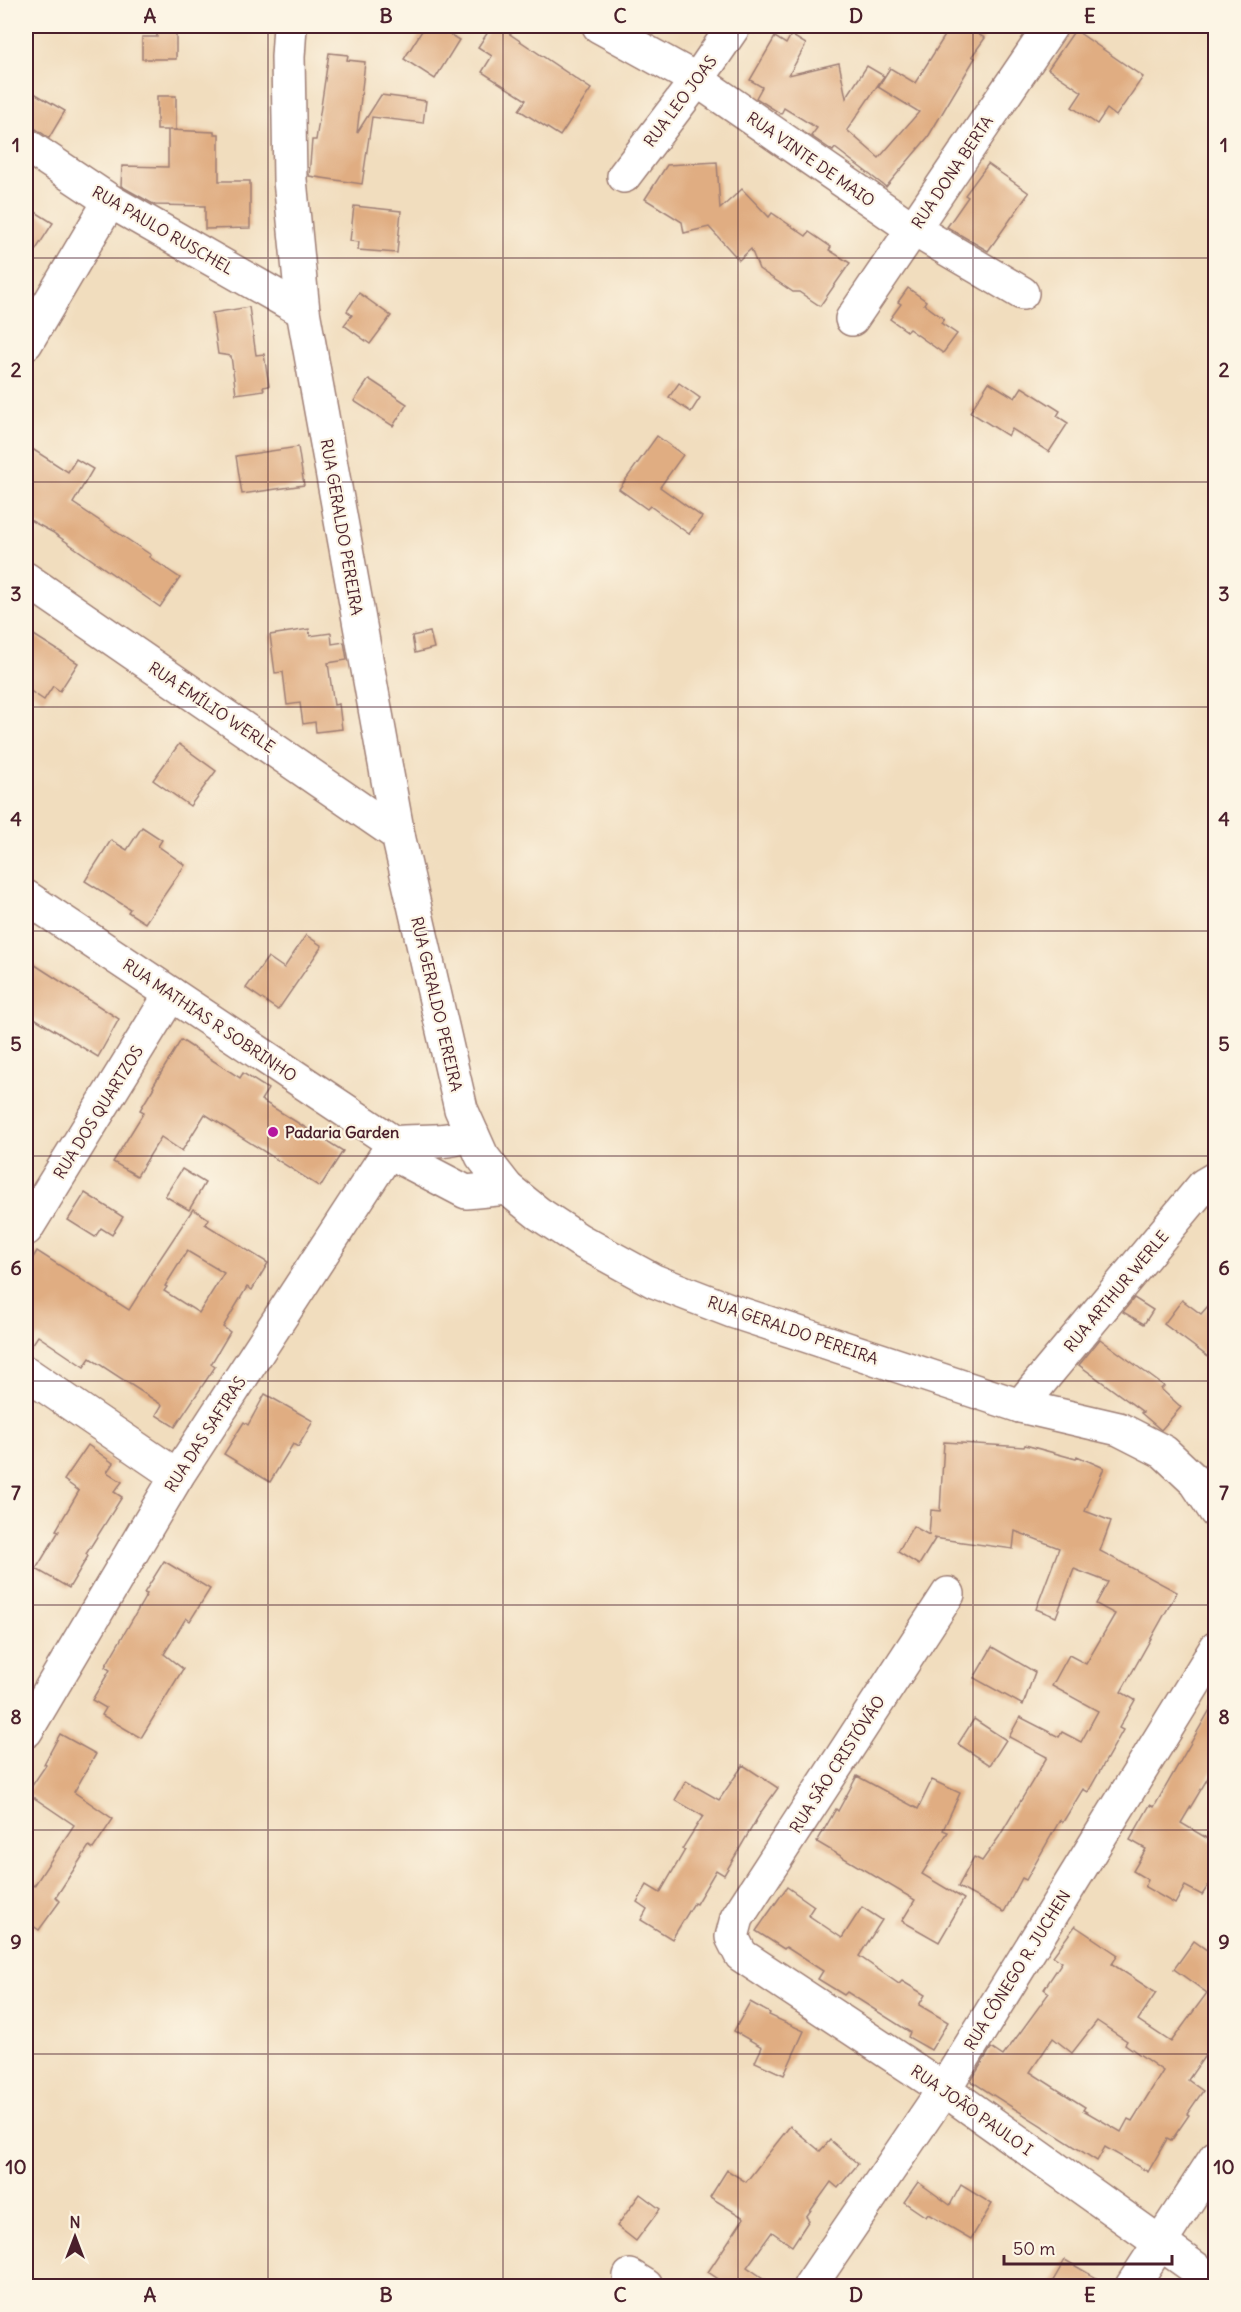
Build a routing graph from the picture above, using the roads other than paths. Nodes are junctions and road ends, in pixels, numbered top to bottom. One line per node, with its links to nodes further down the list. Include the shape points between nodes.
1 (290, 26): 11 (street, RUA GERALDO PEREIRA, via 290,180)
2 (599, 26): 5 (street, RUA VINTE DE MAIO)
3 (734, 26): 5 (street, RUA LEO JOAS)
4 (1050, 26): 9 (street, RUA DONA BERTA)
5 (697, 80): 7 (street, RUA LEO JOAS); 9 (street, RUA VINTE DE MAIO)
6 (26, 145): 8 (street, RUA PAULO RUSCHEL)
7 (624, 176)
8 (111, 201): 11 (street, RUA PAULO RUSCHEL); 13 (street)
9 (913, 229): 10 (street, RUA VINTE DE MAIO); 12 (street, RUA DONA BERTA)
10 (1022, 293)
11 (303, 310): 15 (street, RUA GERALDO PEREIRA)
12 (852, 319)
13 (26, 343)
14 (26, 579): 15 (street, RUA EMÍLIO WERLE)
15 (398, 834): 18 (street, RUA GERALDO PEREIRA, via 461,1109)
16 (26, 897): 17 (street, RUA MATHIAS R SOBRINHO)
17 (171, 994): 19 (street, RUA MATHIAS R SOBRINHO); 22 (street, RUA DOS QUARTZOS)
18 (472, 1134): 19 (street, via 446,1142); 21 (street, RUA GERALDO PEREIRA, via 482,1156)
19 (394, 1143): 21 (street, RUA MATHIAS R SOBRINHO, via 403,1159 466,1192); 25 (street, RUA DAS SAFIRAS)
20 (1215, 1178): 24 (street, RUA ARTHUR WERLE, via 1204,1185)
21 (507, 1188): 24 (street, RUA GERALDO PEREIRA, via 579,1240 654,1281 732,1311)
22 (26, 1229)
23 (26, 1373): 25 (street)
24 (1020, 1406): 26 (street, RUA GERALDO PEREIRA, via 1119,1430 1164,1452 1196,1482)
25 (177, 1476): 29 (street, RUA DAS SAFIRAS)
26 (1215, 1512)
27 (948, 1594): 30 (street, RUA SÃO CRISTÓVÃO, via 737,1918)
28 (1215, 1648): 31 (street, RUA CÔNEGO R. JUCHEN)
29 (26, 1731)
30 (732, 1937): 31 (street, RUA JOÃO PAULO I, via 741,1955)
31 (944, 2089): 33 (street, RUA JOÃO PAULO I); 35 (street, RUA CÔNEGO R. JUCHEN)
32 (1215, 2157): 33 (street)
33 (1160, 2243): 34 (street, RUA JOÃO PAULO I); 36 (street)
34 (1215, 2283)
35 (810, 2286)
36 (1132, 2286)

